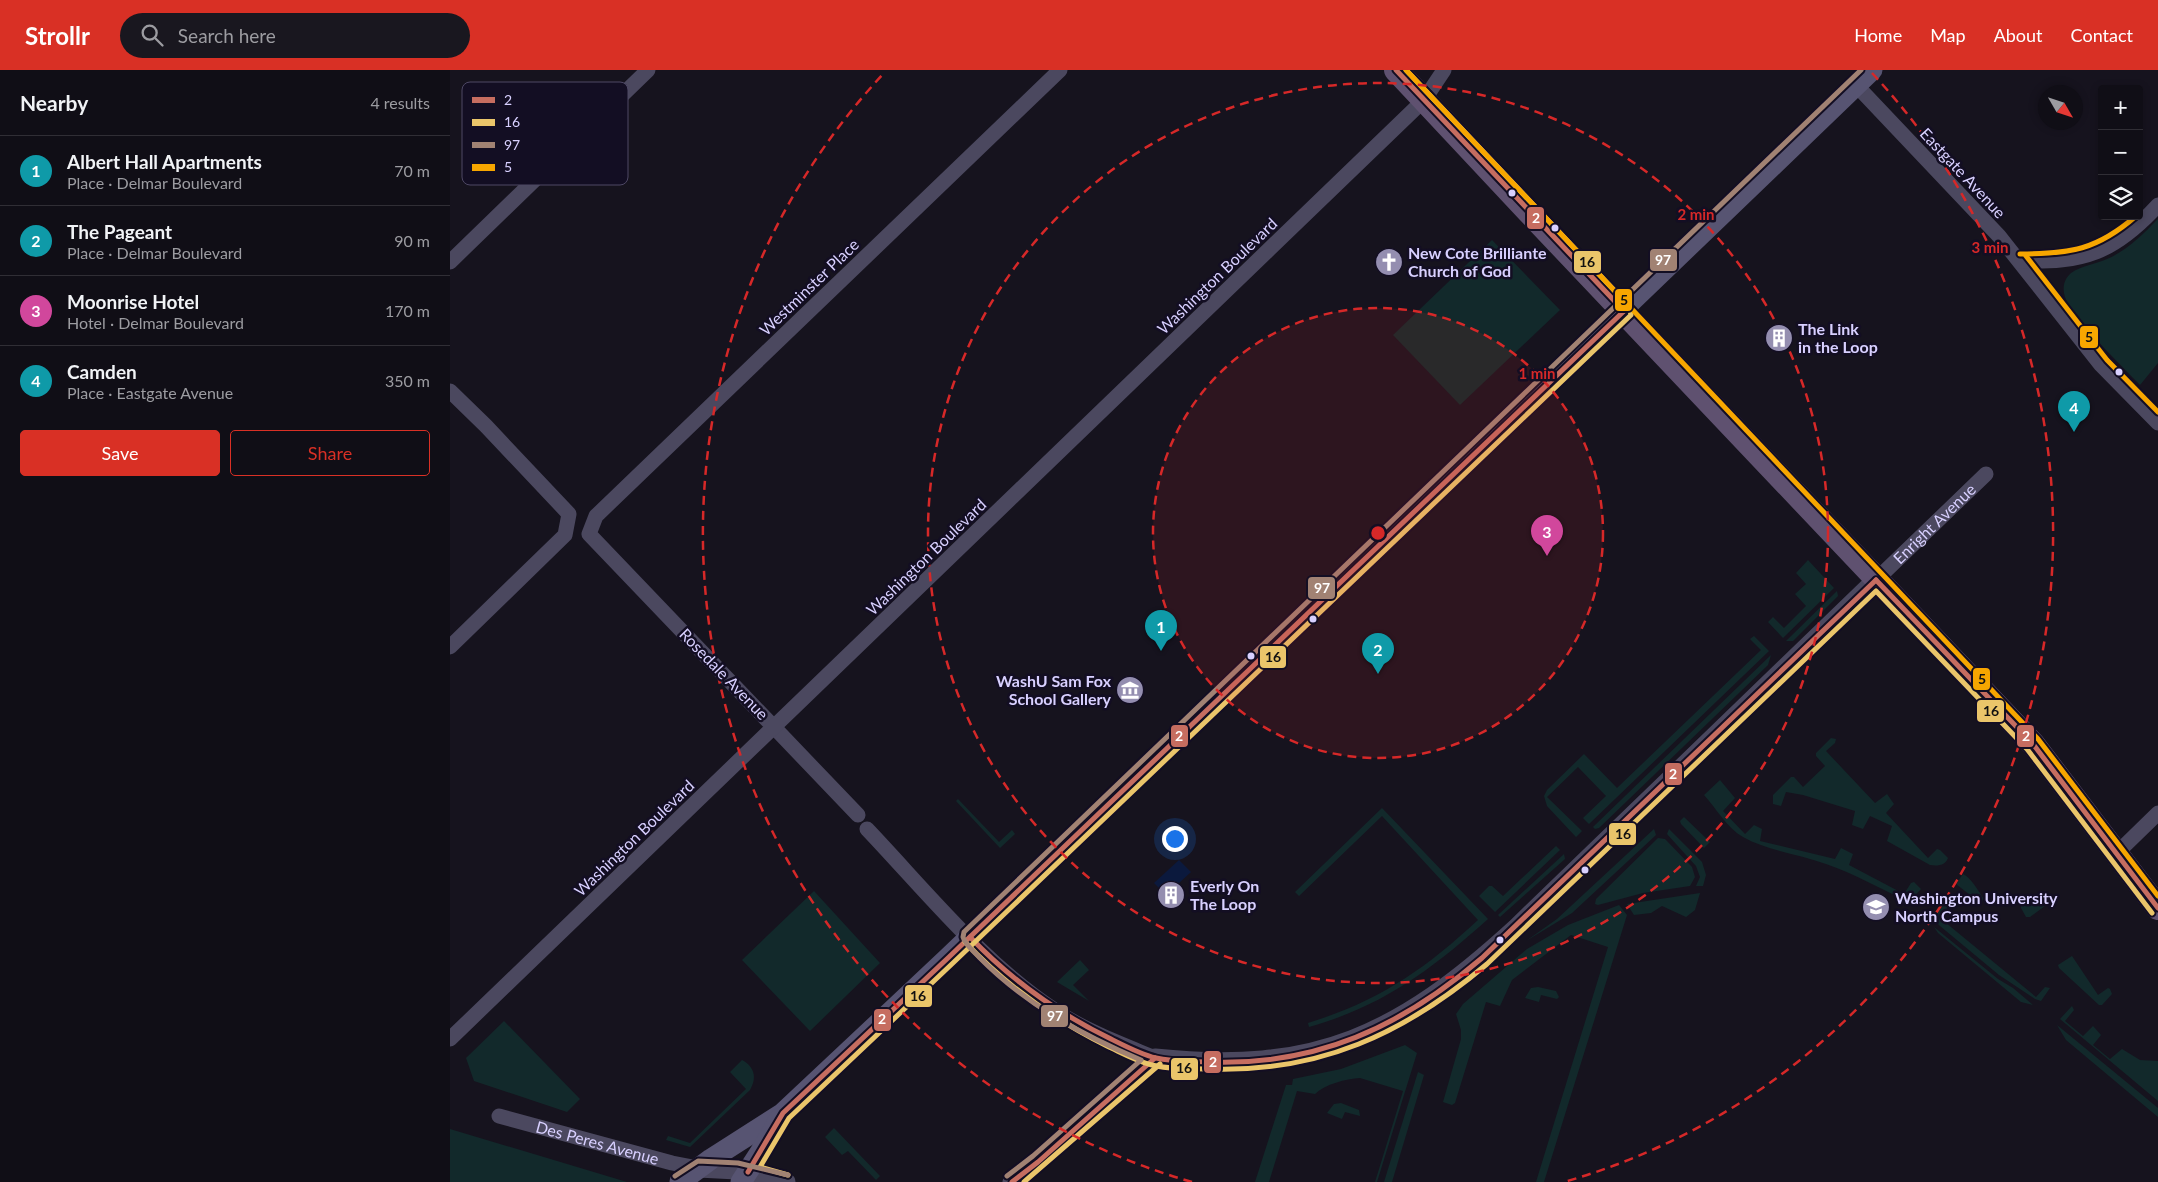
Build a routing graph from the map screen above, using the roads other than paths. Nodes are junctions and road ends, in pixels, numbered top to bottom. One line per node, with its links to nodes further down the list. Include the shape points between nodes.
1 (648, 70): 7 (street)
2 (1060, 70): 17 (street, Westminster Place, via 596,516)
3 (1396, 70): 8 (main road)
4 (1444, 70): 8 (street, Washington Boulevard)
5 (1872, 70): 6 (main road)
6 (1856, 85): 11 (street, Eastgate Avenue); 13 (main road)
7 (628, 89)
8 (1424, 100): 13 (main road); 20 (street, Washington Boulevard)
9 (529, 185): 12 (street)
10 (2158, 205): 11 (street, via 2134,229 2098,253 2064,260)
11 (2020, 261): 15 (street, Eastgate Avenue, via 2100,365)
12 (450, 262)
13 (1624, 311): 18 (main road); 26 (main road)
14 (450, 391): 19 (street, via 569,514 565,535)
15 (2158, 423)
16 (1986, 474): 18 (street, Enright Avenue)
17 (589, 534): 20 (street, Rosedale Avenue)
18 (1876, 580): 24 (main road, via 2034,744); 28 (street, Enright Avenue, via 1516,928 1474,966 1422,1004 1369,1033 1309,1053 1248,1062)
19 (450, 647)
20 (775, 727): 22 (street, Rosedale Avenue); 27 (street, Washington Boulevard)
21 (2158, 813): 24 (street)
22 (858, 815)
23 (867, 830): 26 (street)
24 (2116, 854): 25 (main road)
25 (2158, 908)
26 (970, 937): 28 (street, via 1008,975 1057,1012); 29 (main road)
27 (450, 1039)
28 (1155, 1058): 35 (street)
29 (783, 1113): 31 (main road); 32 (main road)
30 (500, 1116): 31 (street, Des Peres Avenue, via 672,1164)
31 (698, 1168): 32 (street, Des Peres Avenue); 33 (main road)
32 (744, 1177): 34 (street, Des Peres Avenue)
33 (680, 1182)
34 (786, 1182)
35 (1012, 1182)

